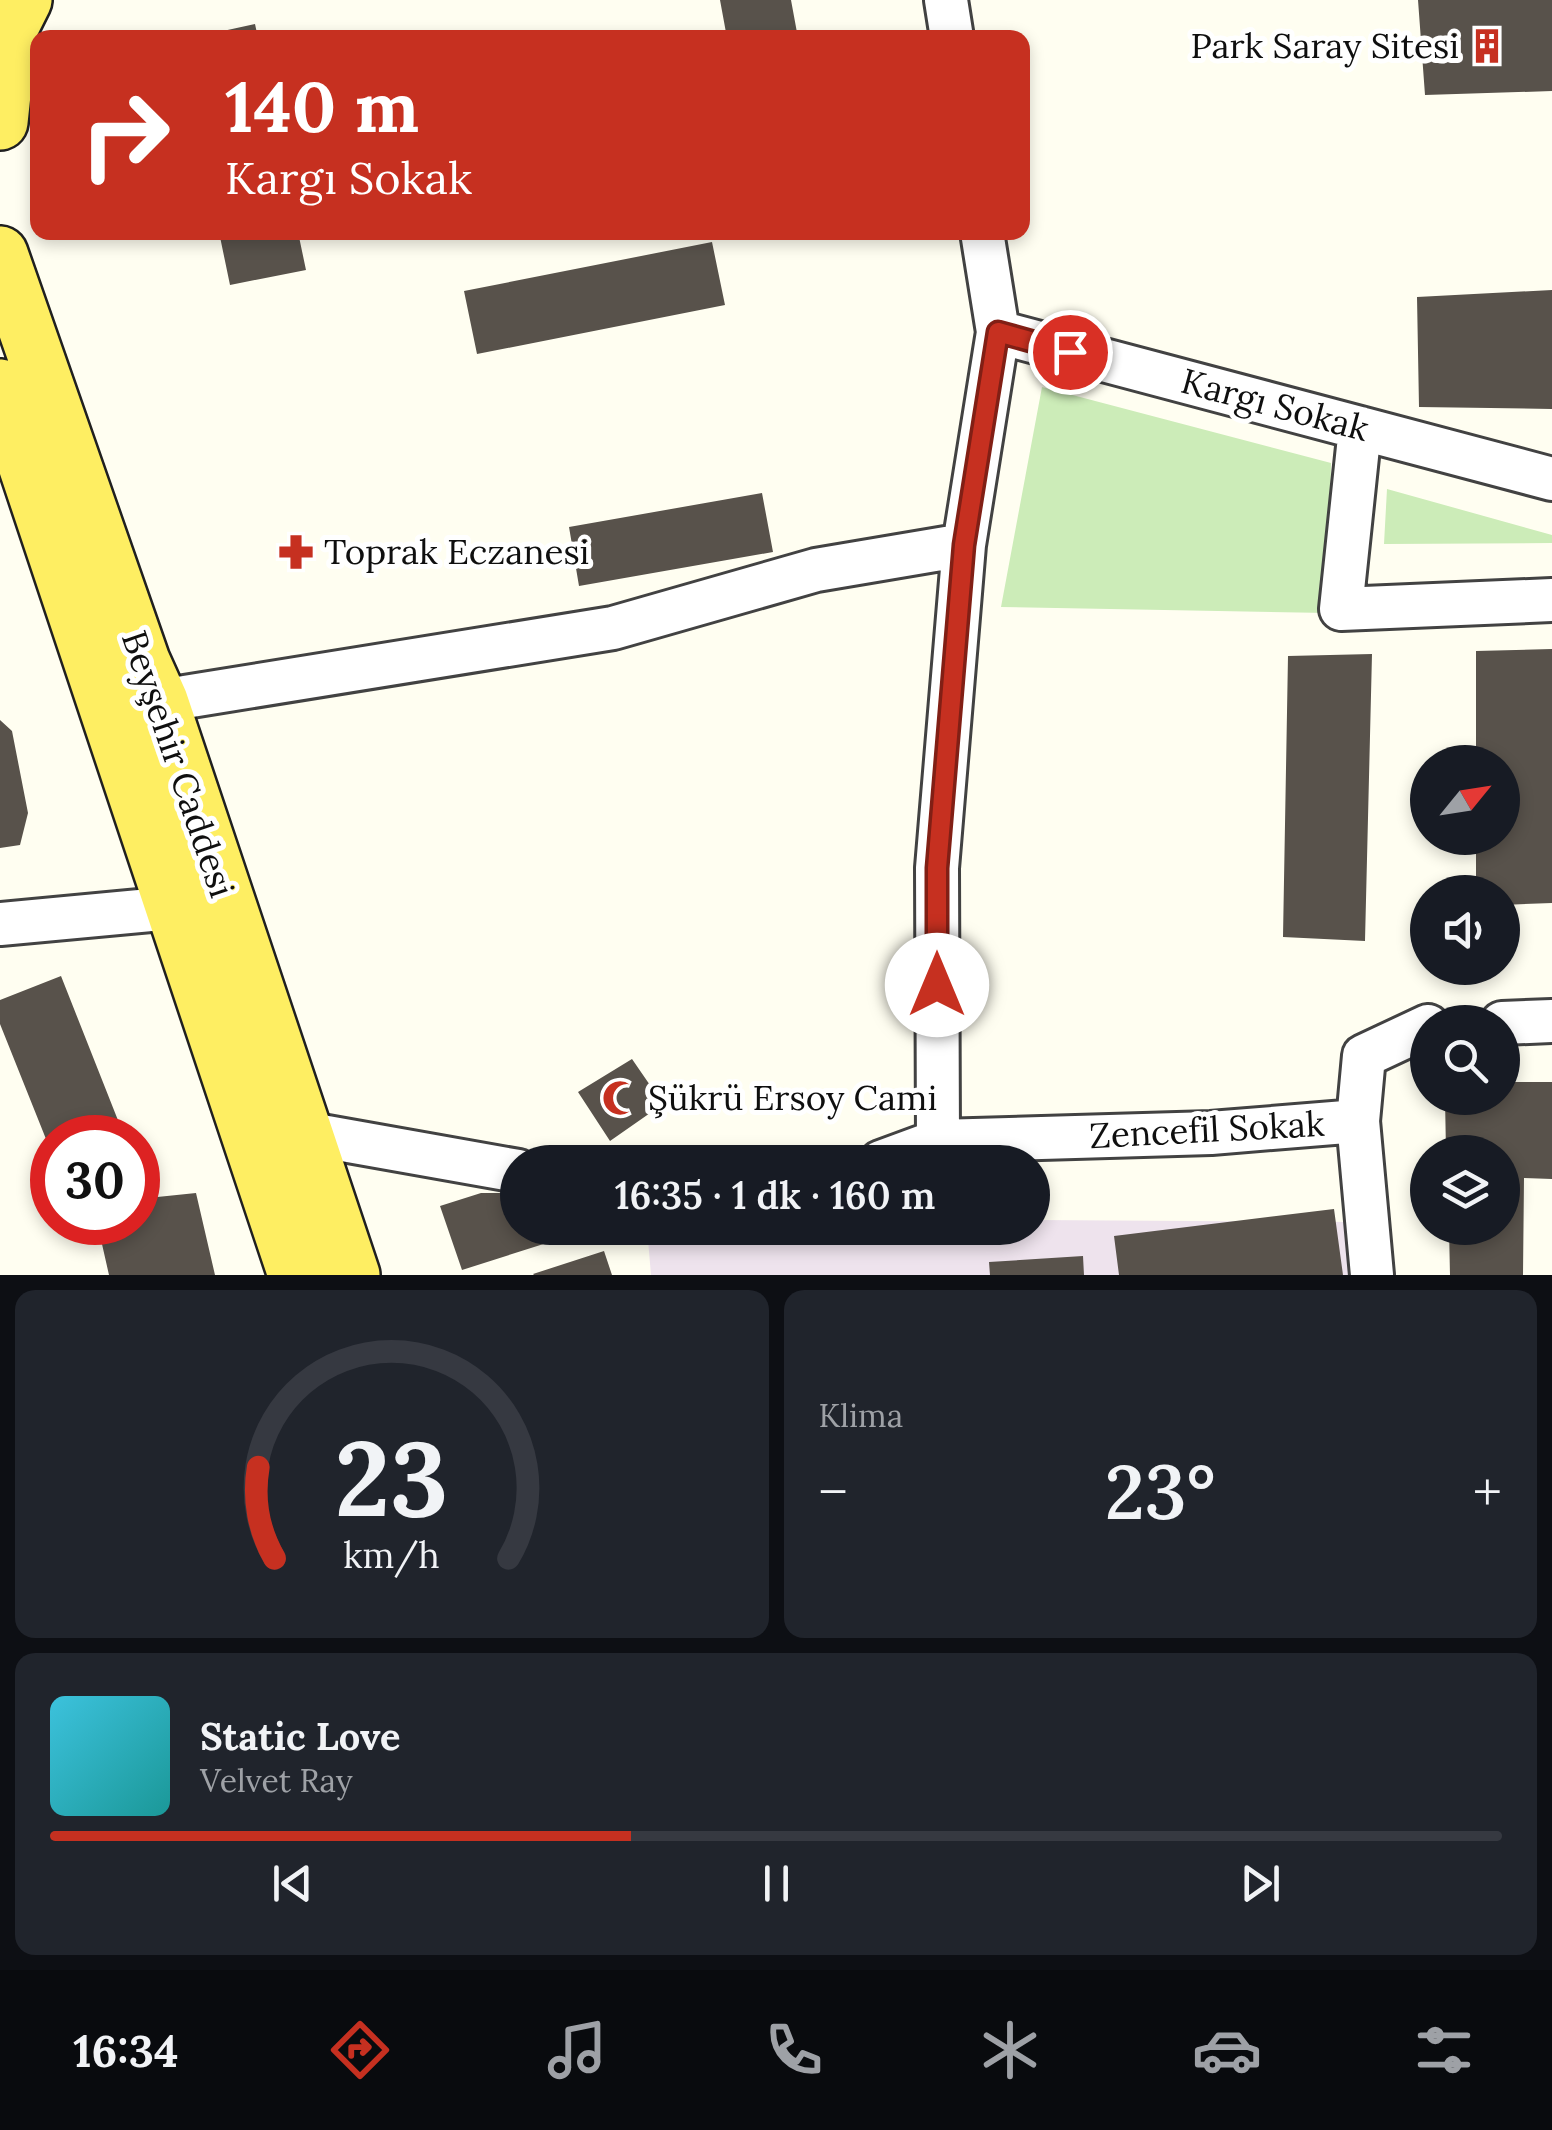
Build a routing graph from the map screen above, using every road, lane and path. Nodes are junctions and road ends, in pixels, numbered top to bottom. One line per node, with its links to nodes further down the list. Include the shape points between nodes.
1 (24, 0): 4 (main road, via 10,28)
2 (946, 0): 3 (street)
3 (951, 30)
4 (0, 122)
5 (983, 240): 7 (street)
6 (0, 254): 13 (main road, Beyşehir Caddesi)
7 (998, 332): 9 (street, Kargı Sokak); 11 (street)
8 (0, 387): 14 (main road, Beyşehir Caddesi)
9 (1360, 428): 10 (street, Kargı Sokak); 12 (street, via 1341,609)
10 (1552, 479)
11 (964, 545): 13 (street, via 816,570 613,628); 21 (street, via 937,868)
12 (1552, 600)
13 (160, 700): 20 (main road, Beyşehir Caddesi)
14 (172, 908): 15 (street); 24 (main road, Beyşehir Caddesi)
15 (0, 924)
16 (1552, 1022): 17 (street)
17 (1520, 1023)
18 (1410, 1034): 19 (street, via 1364,1056)
19 (1358, 1121): 21 (street, Zencefil Sokak); 26 (street)
20 (304, 1133): 23 (street); 25 (main road, Beyşehir Caddesi)
21 (938, 1141): 22 (street, Zencefil Sokak)
22 (927, 1145)
23 (500, 1168)
24 (296, 1275)
25 (352, 1275)
26 (1372, 1275)

